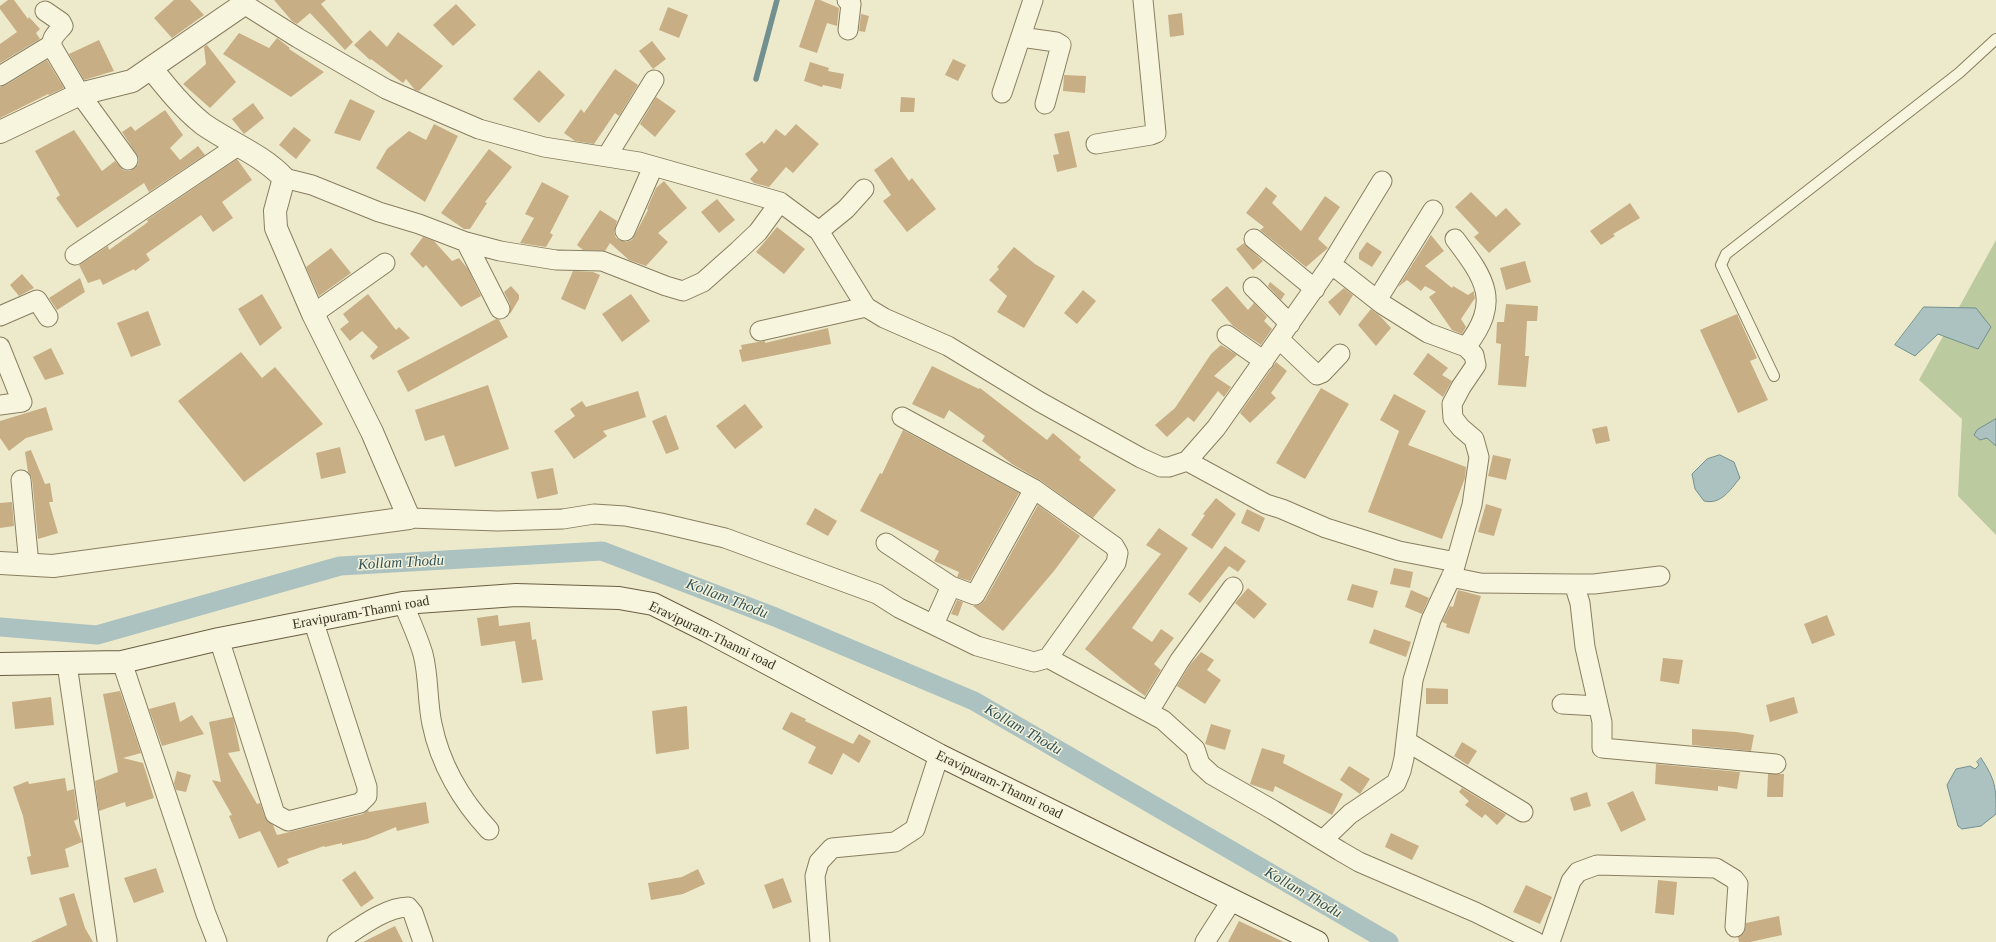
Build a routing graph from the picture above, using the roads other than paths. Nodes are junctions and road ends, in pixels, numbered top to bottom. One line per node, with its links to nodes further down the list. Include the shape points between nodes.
1 (847, 0): 6 (street, via 851,4)
2 (1033, 0): 7 (street)
3 (1143, 0): 17 (street, via 1156,133 1151,136)
4 (242, 1): 10 (main road); 19 (street, via 298,38 386,88 479,129 544,147)
5 (45, 12): 9 (street, via 63,26 52,38)
6 (848, 30)
7 (1021, 37): 14 (street); 15 (street, via 1056,42 1061,46)
8 (1996, 39): 51 (lane, via 1959,73 1726,254 1721,265)
9 (51, 45): 11 (street); 13 (street)
10 (151, 68): 13 (main road, via 132,81); 18 (main road, via 192,114)
11 (0, 76)
12 (654, 80): 19 (street)
13 (80, 94): 16 (main road); 20 (street)
14 (1002, 94)
15 (1045, 104)
16 (0, 132)
17 (1096, 144)
18 (239, 145): 22 (main road, via 267,162); 32 (street)
19 (607, 156): 21 (street)
20 (128, 160)
21 (654, 167): 25 (street); 27 (street)
22 (284, 178): 31 (street, via 312,185 378,212); 40 (main road, via 275,212 276,228)
23 (1382, 181): 34 (street)
24 (864, 189): 28 (street, via 846,209)
25 (780, 202): 28 (street); 31 (street, via 758,232 739,250 703,282 683,291 602,261 556,260 500,251)
26 (1433, 210): 37 (street)
27 (625, 231)
28 (819, 231): 38 (street)
29 (1455, 238): 48 (street, via 1474,263 1487,304 1483,322)
30 (1254, 239): 36 (street)
31 (466, 242): 39 (street)
32 (75, 255)
33 (385, 263): 40 (street)
34 (1330, 266): 36 (street); 37 (street)
35 (1253, 287): 43 (street)
36 (1315, 289): 43 (street)
37 (1377, 300): 48 (street, via 1428,333)
38 (866, 307): 44 (street); 54 (street, via 884,318 948,346 1040,402 1153,465 1169,467)
39 (500, 309)
40 (313, 314): 57 (main road, via 372,432)
41 (0, 316): 42 (street, via 37,300)
42 (48, 316)
43 (1290, 324): 46 (street)
44 (760, 331)
45 (1227, 335): 50 (street)
46 (1279, 339): 49 (street, via 1317,375 1322,374); 50 (street)
47 (0, 347): 52 (street, via 22,402)
48 (1466, 347): 61 (street, via 1474,355 1476,365 1452,404 1453,418 1474,439 1479,457 1472,505)
49 (1340, 354)
50 (1264, 362): 54 (street, via 1216,428)
51 (1774, 376)
52 (0, 405)
53 (902, 416): 56 (street)
54 (1187, 461): 61 (street, via 1266,504 1326,528)
55 (21, 480): 60 (street)
56 (1034, 489): 64 (street, via 975,595); 70 (street, via 1114,546 1118,553 1116,563)
57 (409, 518): 60 (main road, via 53,566); 68 (street, via 498,521 563,519 594,514 657,522 726,538 877,594 899,608)
58 (886, 543): 64 (street)
59 (0, 563): 60 (main road)
60 (29, 565)
61 (1454, 569): 63 (street, via 1480,582); 77 (street, via 1431,620 1413,680)
62 (1660, 576): 63 (street)
63 (1574, 584): 75 (street, via 1580,603 1585,647)
64 (951, 586): 68 (street)
65 (1233, 588): 76 (street, via 1180,660)
66 (403, 603): 67 (main road, Eravipuram-Thanni road); 78 (main road, Eravipuram-Thanni road, via 516,595 619,598 653,604); 81 (street, via 423,655 432,724 437,740 458,791)
67 (313, 620): 69 (main road, Eravipuram-Thanni road); 69 (street, via 367,787 367,796 360,803 288,821 275,814)
68 (934, 624): 70 (street, via 977,646 1034,662)
69 (219, 639): 71 (main road, Eravipuram-Thanni road)
70 (1048, 658): 76 (street)
71 (122, 662): 73 (main road, Eravipuram-Thanni road); 86 (street)
72 (0, 664): 73 (main road, Eravipuram-Thanni road)
73 (67, 664): 85 (street)
74 (1562, 704): 75 (street)
75 (1598, 706): 79 (street, via 1602,722 1602,748)
76 (1149, 711): 82 (street, via 1183,736 1195,749 1200,764 1212,775)
77 (1406, 741): 80 (street); 82 (street, via 1396,783 1350,814)
78 (939, 755): 83 (main road, Eravipuram-Thanni road); 89 (street, via 915,829 895,842 832,848 820,862 815,876)
79 (1776, 764)
80 (1523, 812)
81 (489, 830)
82 (1323, 840): 92 (street, via 1359,862 1475,912)
83 (1232, 900): 90 (street); 91 (main road, Eravipuram-Thanni road)
84 (1735, 926): 93 (street, via 1738,884 1716,868 1597,865 1578,872 1571,881)
85 (107, 940)
86 (217, 942)
87 (337, 942): 88 (street, via 376,918 400,907 408,907 413,913)
88 (423, 942)
89 (820, 942)
90 (1205, 942)
91 (1317, 942)
92 (1536, 942)
93 (1550, 942)

